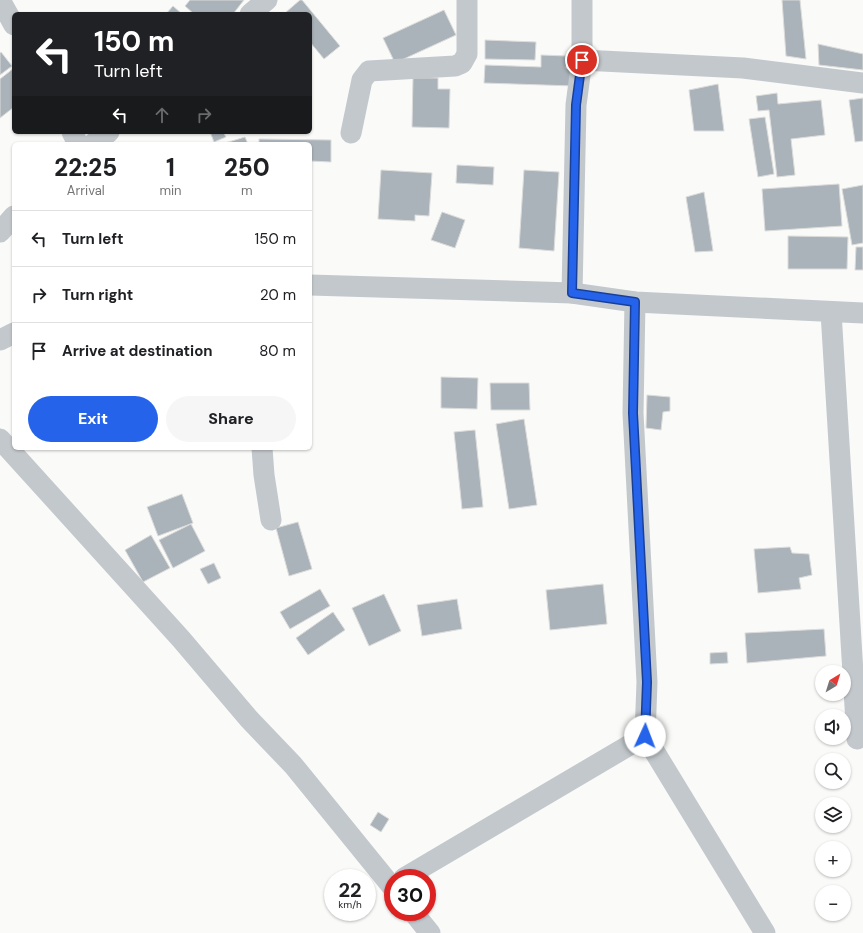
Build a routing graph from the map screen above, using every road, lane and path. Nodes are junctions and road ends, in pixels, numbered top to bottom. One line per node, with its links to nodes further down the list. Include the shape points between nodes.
1 (0, 0): 6 (street)
2 (267, 0): 5 (street)
3 (467, 0): 9 (street, via 467,54 462,64 369,71 362,80)
4 (582, 0): 7 (street)
5 (252, 12)
6 (12, 21)
7 (582, 60): 8 (street, via 743,68); 13 (street, via 576,105)
8 (863, 83)
9 (351, 133)
10 (106, 134): 11 (street)
11 (96, 142)
12 (312, 284): 13 (street)
13 (572, 293): 14 (street)
14 (635, 302): 15 (street); 22 (street, via 633,413 647,682)
15 (832, 312): 16 (street); 23 (street)
16 (863, 313)
17 (12, 334): 18 (street)
18 (0, 340)
19 (0, 439): 25 (street, via 293,765)
20 (262, 450): 21 (street)
21 (271, 520)
22 (645, 736): 24 (street); 28 (street)
23 (857, 739)
24 (420, 869)
25 (384, 871)
26 (420, 921): 27 (street)
27 (430, 933)
28 (765, 933)

